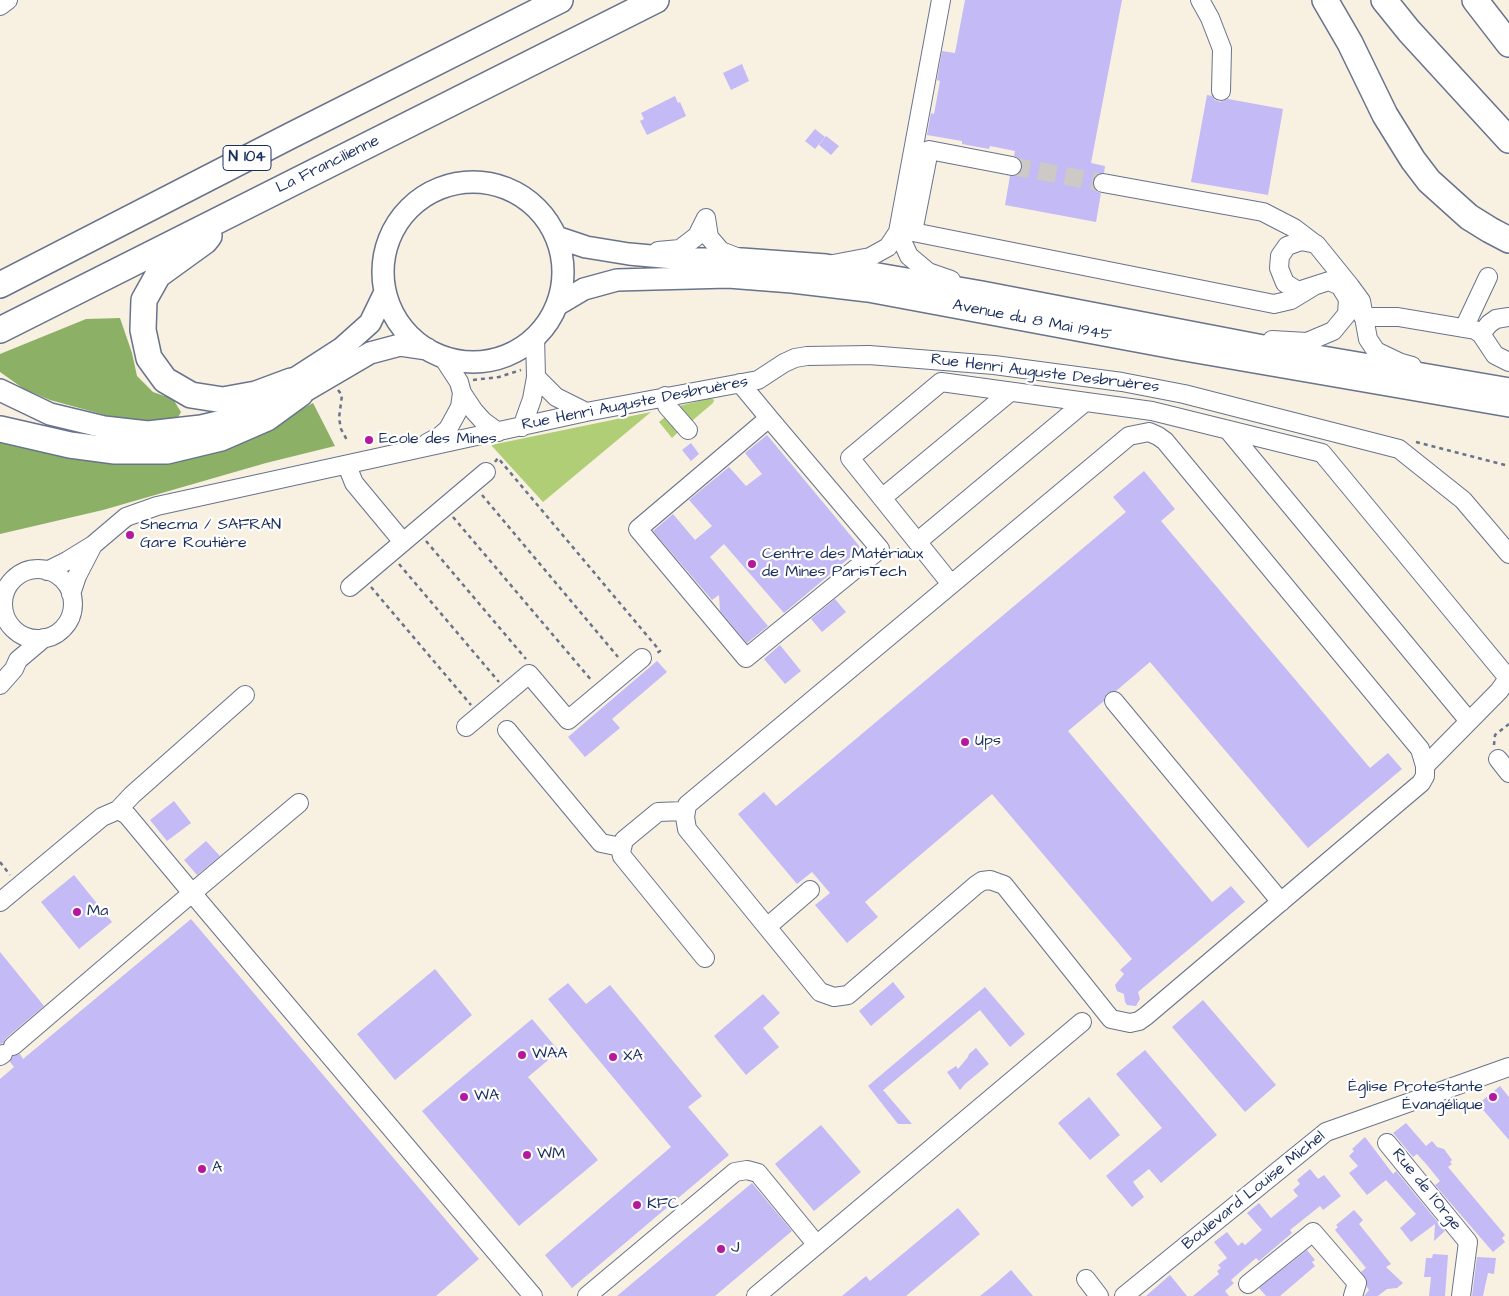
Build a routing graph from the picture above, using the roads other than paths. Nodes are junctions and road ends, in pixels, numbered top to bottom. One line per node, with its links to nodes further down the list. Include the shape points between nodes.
1 (8, 0): 9 (street)
2 (560, 0): 24 (highway, N 104)
3 (656, 0): 15 (highway, La Francilienne / N 104)
4 (941, 0): 16 (street)
5 (1200, 0): 11 (street, via 1222,50)
6 (1325, 0): 18 (highway, via 1385,115 1429,181 1469,217)
7 (1384, 0): 12 (highway)
8 (1475, 0): 10 (highway)
9 (0, 6)
10 (1509, 44)
11 (1221, 91)
12 (1509, 140)
13 (1012, 166): 25 (street, via 929,150 914,232 1274,304 1291,300)
14 (1102, 183): 19 (street, via 1263,212)
15 (228, 215): 32 (highway, La Francilienne / N 104); 43 (highway, via 205,241 158,275 144,300 143,330 149,358 165,380 191,395 223,400)
16 (898, 232): 22 (street, via 888,247 870,257); 27 (street, via 908,256 928,272)
17 (556, 236): 20 (main road, Avenue du 8 Mai 1945, via 586,247); 26 (main road, Avenue du 8 Mai 1945, via 544,216 526,199 505,187 481,182 457,183 434,190 414,204 398,222 387,244 383,268); 28 (main road, Avenue du 8 Mai 1945, via 562,259 562,283)
18 (1509, 240)
19 (1316, 244): 25 (street, via 1300,241 1287,246 1280,256 1279,268 1285,283 1298,291); 29 (street, via 1361,301)
20 (630, 254): 21 (main road, Avenue du 8 Mai 1945); 21 (street, via 680,249 697,236 706,218 709,237 721,251)
21 (742, 259): 22 (main road, Avenue du 8 Mai 1945)
22 (826, 265): 27 (main road, Avenue du 8 Mai 1945)
23 (1488, 277): 31 (street)
24 (0, 285)
25 (1314, 286): 35 (street, via 1329,281 1340,286 1348,300 1347,314 1333,331 1307,342)
26 (385, 292): 36 (main road, Avenue du 8 Mai 1945, via 403,328); 43 (main road, Avenue du 8 Mai 1945, via 370,323)
27 (982, 292): 35 (main road, Avenue du 8 Mai 1945)
28 (557, 305): 34 (main road, Avenue du 8 Mai 1945); 49 (main road, Avenue du 8 Mai 1945, via 584,289 617,280 728,277 801,283 868,291)
29 (1363, 317): 31 (street, via 1398,317); 40 (street, via 1368,339 1376,351 1401,363)
30 (1509, 317): 33 (street, via 1496,319)
31 (1464, 328): 33 (street)
32 (0, 330)
33 (1481, 334): 37 (street, via 1495,355)
34 (536, 336): 36 (main road, Avenue du 8 Mai 1945, via 515,351 492,360 467,361); 38 (street)
35 (1238, 340): 40 (main road, Avenue du 8 Mai 1945)
36 (435, 352): 42 (street); 43 (main road, Avenue du 8 Mai 1945, via 400,346 370,353)
37 (1509, 362)
38 (536, 371): 51 (street, via 556,397); 53 (street, via 532,399)
39 (0, 380): 43 (main road, Avenue du 8 Mai 1945, via 47,402 94,415 140,422 191,421 232,411)
40 (1460, 381): 44 (main road, Avenue du 8 Mai 1945)
41 (740, 383): 47 (street, Rue Henri Auguste Desbruères); 52 (street); 66 (street, Rue Henri Auguste Desbruères, via 758,380 795,358 869,355 994,365 1122,382 1184,394 1399,449 1463,500)
42 (461, 387): 57 (street, via 483,421); 59 (street, via 460,407 448,429)
43 (295, 388): 45 (main road, Avenue du 8 Mai 1945, via 252,414 201,426 148,432 104,427 50,414); 54 (highway, via 267,418 228,434 167,451 116,451 70,445)
44 (1509, 389)
45 (0, 390)
46 (1010, 392): 48 (street); 62 (street); 62 (street, via 940,382 850,458)
47 (665, 396): 51 (street, Rue Henri Auguste Desbruères); 55 (street, via 667,406)
48 (1085, 402): 50 (street); 64 (street)
49 (1509, 406)
50 (1152, 411): 56 (street); 58 (street)
51 (586, 412): 53 (street, Rue Henri Auguste Desbruères)
52 (770, 418): 52 (street, via 638,529 746,658 880,549)
53 (522, 427): 57 (street, Rue Henri Auguste Desbruères)
54 (0, 429)
55 (688, 430)
56 (1228, 430): 77 (street, via 1322,453); 81 (street)
57 (498, 432): 59 (street, Rue Henri Auguste Desbruères)
58 (1149, 432): 70 (street, via 1128,436); 85 (street, via 1164,441 1420,749)
59 (415, 450): 60 (street, Rue Henri Auguste Desbruères)
60 (348, 464): 63 (street, via 354,483); 65 (street, Rue Henri Auguste Desbruères, via 141,511 126,518)
61 (486, 472): 63 (street)
62 (882, 498): 64 (street)
63 (403, 542): 69 (street)
64 (917, 542): 70 (street)
65 (93, 545): 67 (street, Rue Henri Auguste Desbruères); 71 (street, Rue Henri Auguste Desbruères)
66 (1509, 554)
67 (47, 571): 68 (street, Rue Henri Auguste Desbruères, via 30,570); 71 (street, via 62,579)
68 (8, 576): 72 (street, Rue Henri Auguste Desbruères)
69 (356, 582)
70 (951, 584): 89 (street, via 687,805)
71 (70, 594): 74 (street, Rue Henri Auguste Desbruères, via 71,612 67,623 58,632)
72 (1, 601): 73 (street, Rue Henri Auguste Desbruères, via 6,618)
73 (16, 632): 74 (street, via 26,637); 76 (street)
74 (44, 638): 76 (street)
75 (647, 658): 82 (street, via 568,720 529,674)
76 (18, 660): 78 (street)
77 (1509, 678): 81 (street)
78 (0, 685)
79 (245, 695): 88 (street)
80 (1114, 701): 94 (street)
81 (1469, 721): 85 (street)
82 (466, 727)
83 (507, 730): 90 (street, via 601,843)
84 (1498, 759): 86 (street)
85 (1425, 766): 94 (street, via 1426,776 1422,783)
86 (1509, 772)
87 (299, 803): 92 (street)
88 (118, 810): 92 (street, via 127,815); 93 (street, via 102,817)
89 (685, 811): 90 (street, via 658,812 624,840); 95 (street, via 688,829)
90 (622, 847): 96 (street, via 622,856)
91 (810, 890): 95 (street)
92 (192, 893): 98 (street); 104 (street)
93 (0, 902)
94 (1280, 902): 95 (street, via 1146,1016 1130,1023 1111,1019 1004,885 997,881 976,885 848,995 841,997 820,992)
95 (767, 927)
96 (705, 958)
97 (1082, 1022): 101 (street)
98 (5, 1052)
99 (1509, 1067): 108 (street, Boulevard Louise Michel, via 1326,1132)
100 (1387, 1143): 110 (street, Rue de l'Orge, via 1468,1242)
101 (817, 1245): 105 (street, via 758,1173 747,1170 735,1172); 106 (street)
102 (1086, 1279): 107 (street)
103 (1248, 1284): 109 (street, via 1313,1232 1357,1283)
104 (534, 1296)
105 (587, 1296)
106 (756, 1296)
107 (1099, 1296)
108 (1124, 1296)
109 (1354, 1296)
110 (1461, 1296)

